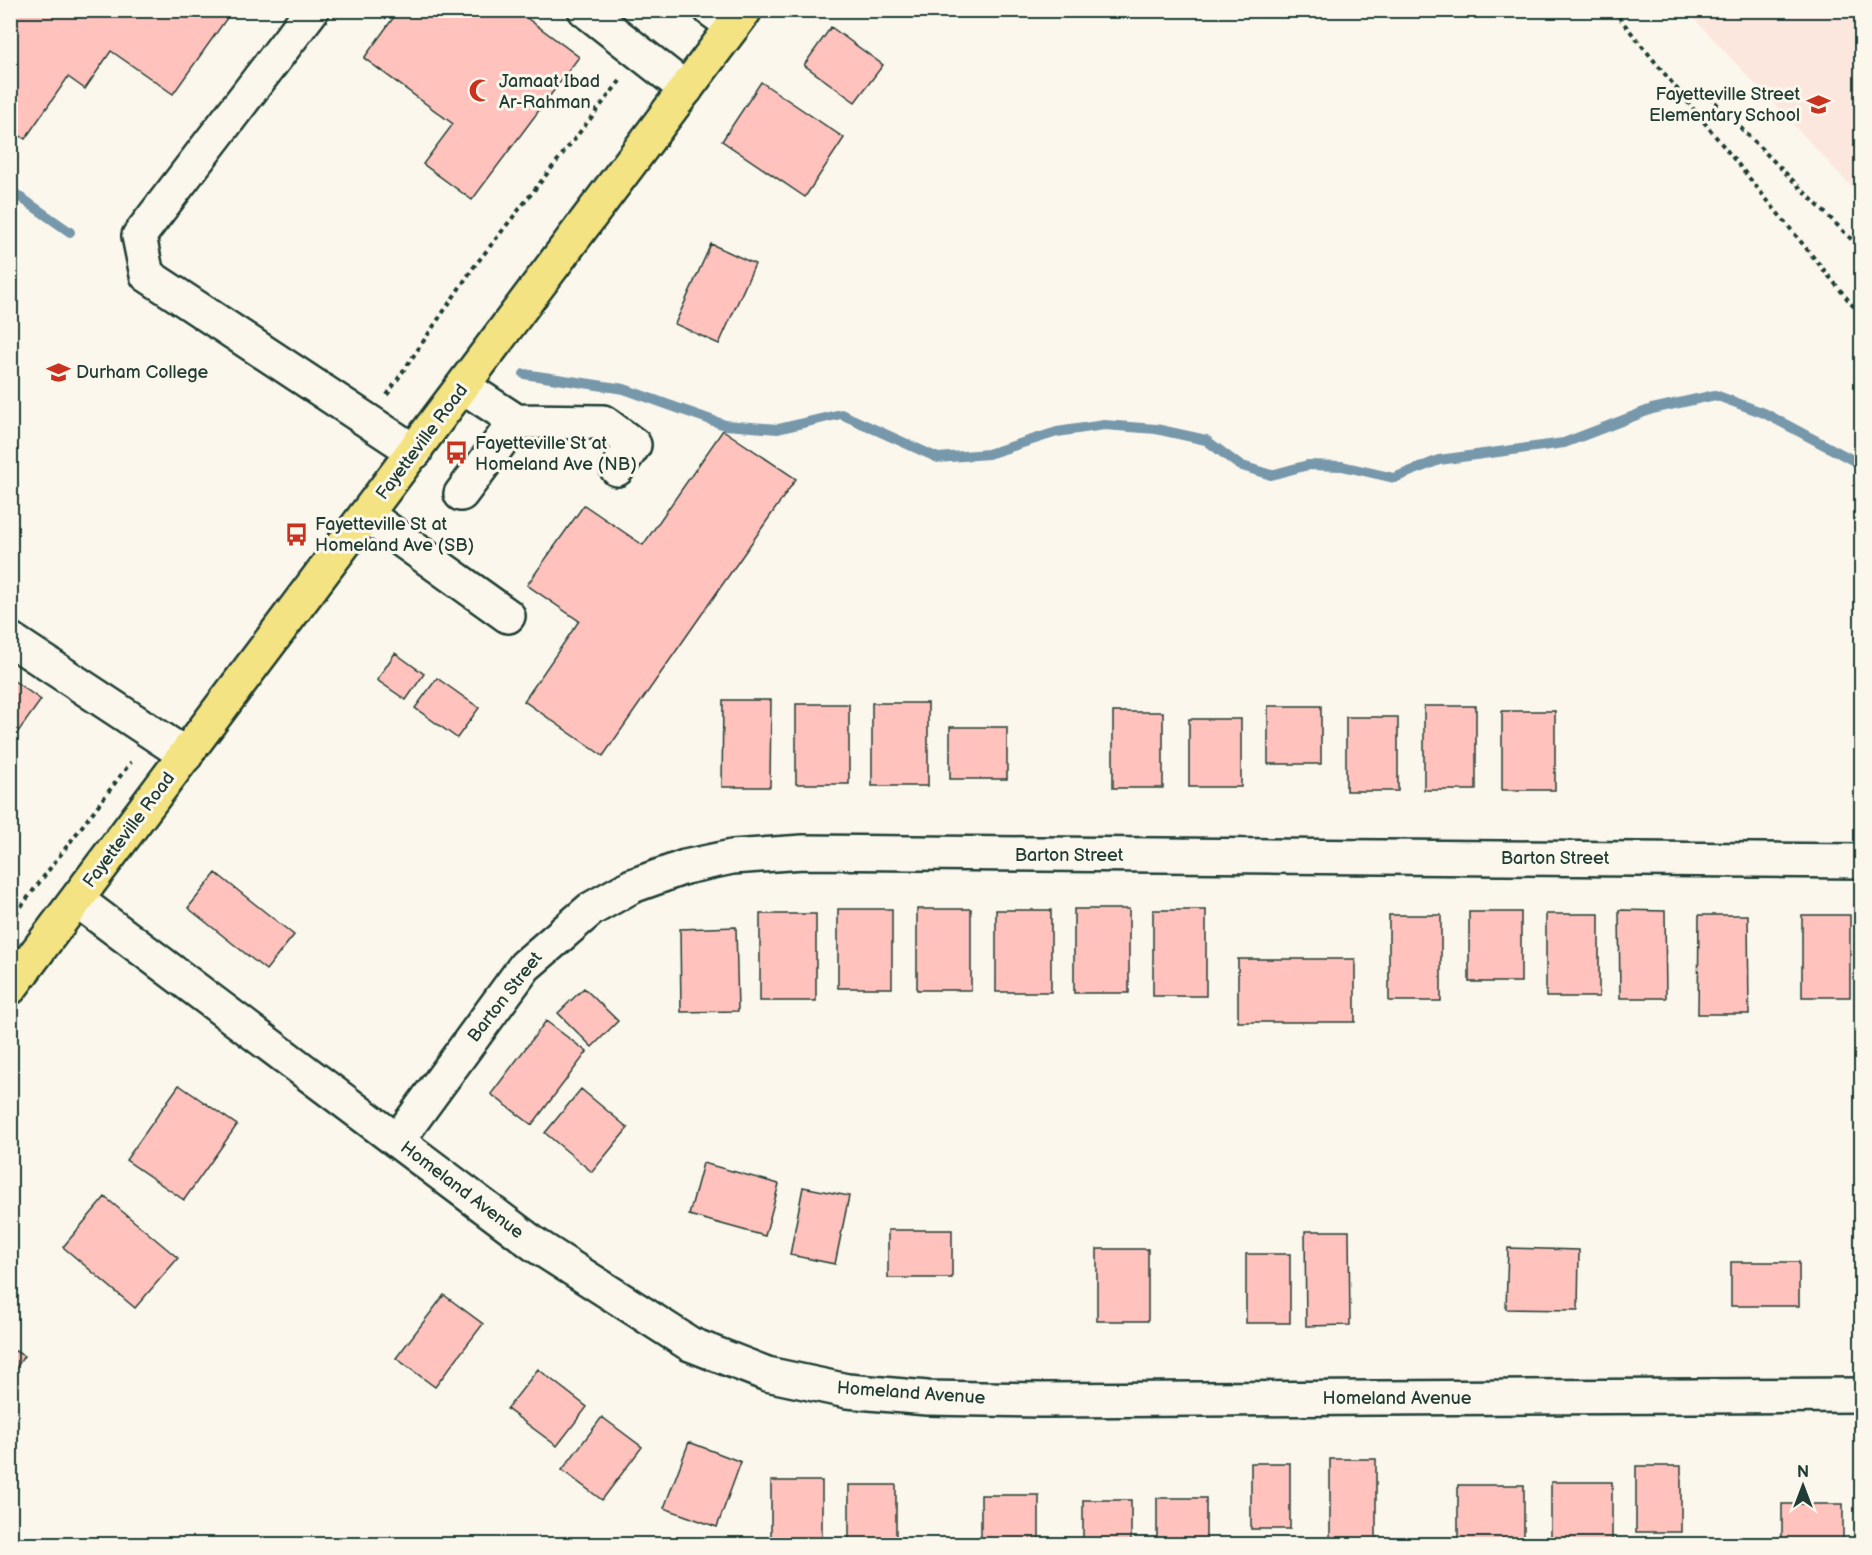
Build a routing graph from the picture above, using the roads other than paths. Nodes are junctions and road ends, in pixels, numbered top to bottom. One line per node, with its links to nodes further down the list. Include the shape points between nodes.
1 (312, 10): 7 (street, via 139,236 147,275)
2 (585, 10): 4 (street)
3 (730, 16): 4 (main road, Fayetteville Road)
4 (686, 89): 5 (main road, Fayetteville Road)
5 (464, 387): 6 (street); 7 (main road, Fayetteville Road)
6 (516, 421): 8 (street, via 603,422 634,445); 9 (street)
7 (415, 452): 10 (main road, Fayetteville Road)
8 (616, 469)
9 (461, 494)
10 (367, 515): 11 (street); 13 (main road, Fayetteville Road)
11 (508, 616)
12 (10, 639): 13 (street)
13 (186, 755): 15 (main road, Fayetteville Road)
14 (1862, 861): 17 (street, Barton Street, via 803,852 732,857 685,867 632,886 591,909 560,933 525,966)
15 (76, 900): 16 (main road, Fayetteville Road); 17 (street, Homeland Avenue)
16 (10, 988)
17 (397, 1141): 18 (street, Homeland Avenue, via 534,1244 690,1344 767,1374 847,1391 927,1398 1041,1400)
18 (1862, 1395)

